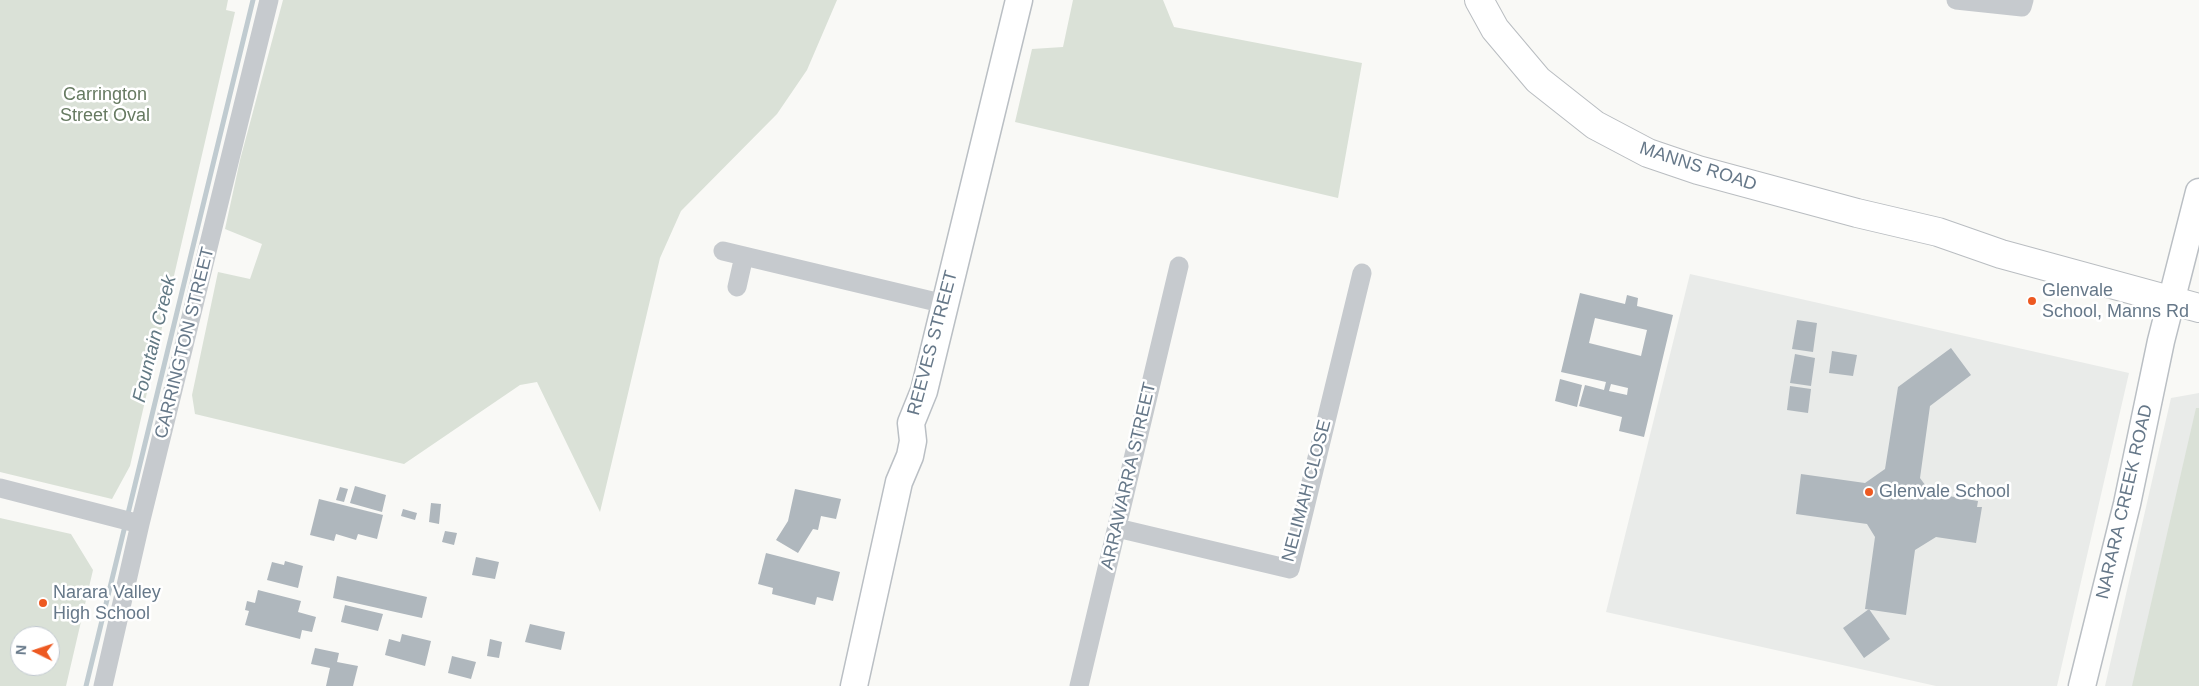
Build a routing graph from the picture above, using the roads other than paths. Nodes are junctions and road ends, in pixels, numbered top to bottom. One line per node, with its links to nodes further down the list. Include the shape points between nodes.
1 (269, 0): 17 (street, CARRINGTON STREET)
2 (1019, 0): 12 (street, REEVES STREET)
3 (1479, 0): 13 (main road, MANNS ROAD, via 1496,28 1538,80 1576,112 1612,136 1648,153 1856,213 2003,272)
4 (1956, 0): 5 (street, via 2022,7)
5 (2024, 0)
6 (2199, 192): 13 (street, NARARA CREEK ROAD)
7 (723, 251): 8 (street)
8 (744, 256): 11 (street); 12 (street)
9 (1179, 266): 18 (street, ARRAWARRA STREET)
10 (1362, 274): 18 (street, NELIMAH CLOSE, via 1290,569)
11 (737, 286)
12 (945, 304): 20 (street, REEVES STREET, via 924,391 911,423 913,441 910,456 900,482)
13 (2170, 308): 14 (main road, MANNS ROAD); 15 (main road, MANNS ROAD); 22 (street, NARARA CREEK ROAD, via 2127,504)
14 (2199, 308)
15 (2199, 326)
16 (0, 488): 17 (street)
17 (140, 524): 19 (street, CARRINGTON STREET)
18 (1117, 528): 21 (street, ARRAWARRA STREET)
19 (103, 686)
20 (854, 686)
21 (1079, 686)
22 (2082, 686)

